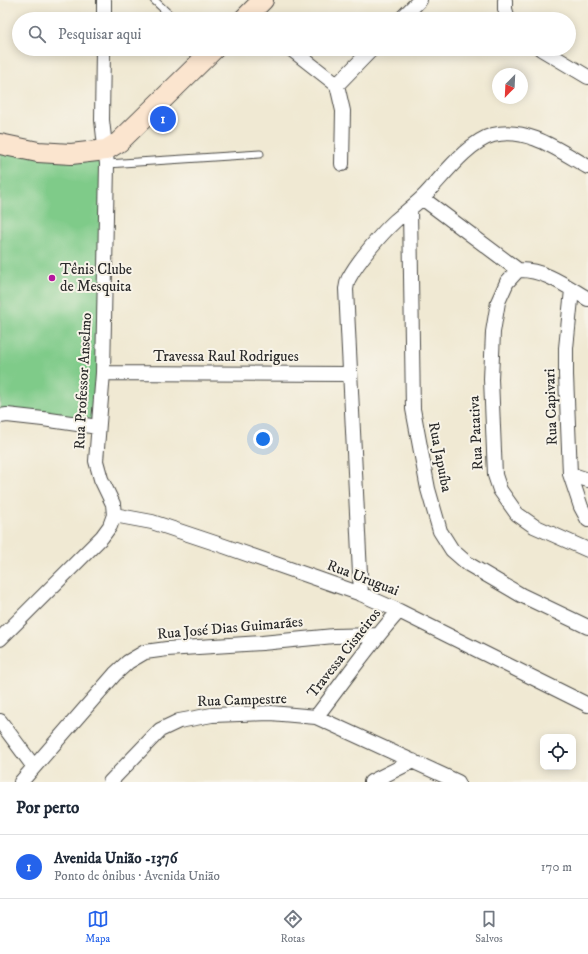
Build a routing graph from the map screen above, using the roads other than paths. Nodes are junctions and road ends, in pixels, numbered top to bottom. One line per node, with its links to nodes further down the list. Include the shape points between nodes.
1 (104, 0): 6 (street)
2 (154, 0): 7 (lane)
3 (263, 0): 8 (main road)
4 (420, 0): 9 (street)
5 (505, 0): 10 (street)
6 (104, 12)
7 (167, 12)
8 (254, 12)
9 (408, 12)
10 (507, 12)
11 (103, 56): 20 (street, Rua Professor Anselmo, via 102,120)
12 (203, 56): 20 (main road)
13 (300, 56): 17 (street)
14 (365, 56): 17 (street)
15 (553, 56): 16 (street)
16 (588, 77)
17 (337, 85): 21 (street, via 343,111)
18 (0, 144): 20 (main road, via 38,152)
19 (260, 154): 20 (lane)
20 (107, 157): 28 (street, Rua Professor Anselmo)
21 (342, 164)
22 (588, 167): 23 (street, via 529,136 510,133 492,135 478,142 460,158)
23 (422, 198): 24 (street); 25 (street)
24 (410, 209): 29 (street, via 363,257 348,279 346,289); 39 (street, Rua Japuíba, via 413,410 428,488 440,531 452,550 468,564 521,595)
25 (518, 270): 26 (street, via 528,269 548,276); 36 (street, Rua Patativa, via 507,282 498,302 493,332 491,379 494,475 500,490 517,514 534,526)
26 (572, 290): 27 (street); 32 (street, Rua Capivari, via 566,348)
27 (588, 299)
28 (103, 373): 29 (street, Travessa Raul Rodrigues); 31 (street, Rua Professor Anselmo)
29 (350, 374): 37 (street)
30 (0, 416): 31 (street, via 43,418)
31 (98, 427): 34 (street, Rua Professor Anselmo, via 96,461 113,504)
32 (570, 474): 33 (street); 35 (street, Rua Capivari)
33 (588, 480)
34 (114, 515): 37 (street, Rua Uruguai, via 152,522); 41 (street, via 102,538)
35 (588, 520)
36 (588, 550)
37 (361, 594): 38 (street, Rua Uruguai)
38 (399, 611): 40 (street, Travessa Cisneiros); 42 (street, Rua Uruguai)
39 (588, 627)
40 (378, 635): 43 (street, Travessa Cisneiros); 46 (street, Rua José Dias Guimarães, via 334,636 145,652 115,674)
41 (0, 639)
42 (588, 704)
43 (316, 717): 45 (street, Rua Campestre); 48 (street, Rua Campestre, via 271,713 212,716 179,721 160,730)
44 (0, 721): 46 (street)
45 (413, 761): 49 (street); 50 (street, Rua Campestre)
46 (34, 767): 47 (street, Rua José Dias Guimarães)
47 (22, 782)
48 (110, 782)
49 (371, 782)
50 (458, 782)

